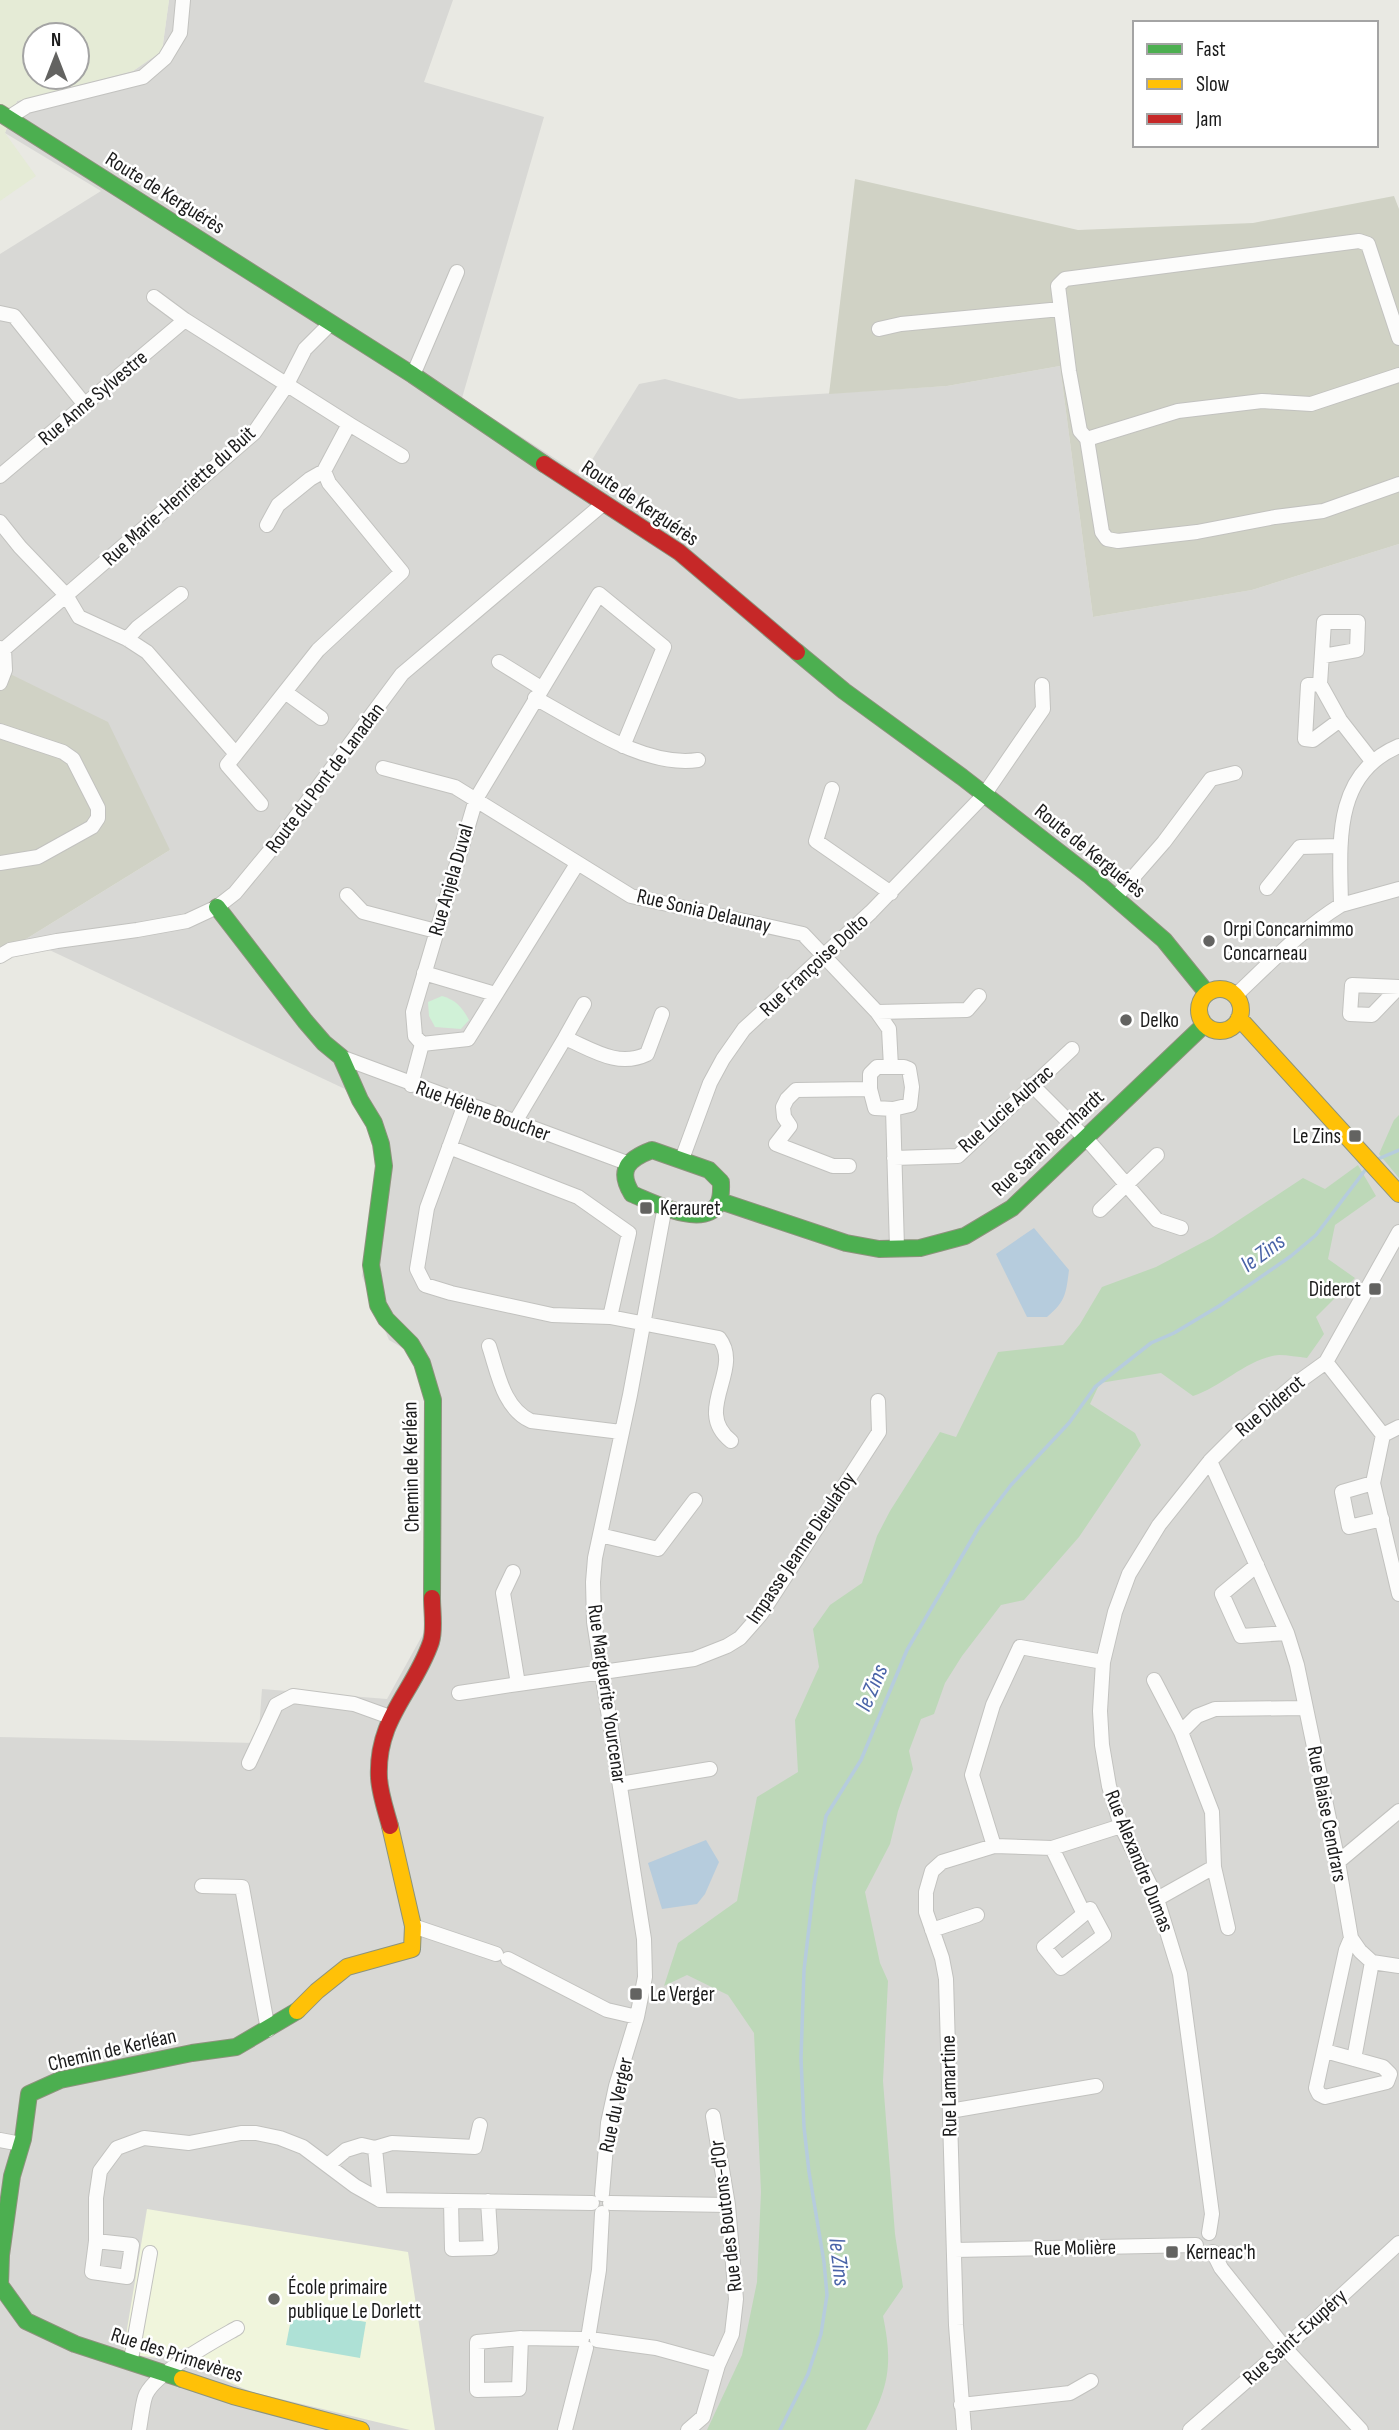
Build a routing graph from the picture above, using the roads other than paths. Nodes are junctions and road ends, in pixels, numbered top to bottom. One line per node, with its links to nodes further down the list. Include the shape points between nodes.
1 (183, 0): 2 (street, via 180,33 165,58 143,77)
2 (4, 116): 8 (street, Route de Kerguérès)
3 (457, 272): 12 (street)
4 (154, 297): 7 (street)
5 (1061, 309): 9 (street); 10 (street, via 1058,286 1065,279 1359,241 1367,244); 16 (street, via 1080,430)
6 (0, 313): 14 (street, via 14,316)
7 (185, 320): 13 (street); 14 (street, Rue Anne Sylvestre)
8 (331, 323): 12 (street, Route de Kerguérès); 13 (street, Rue Marie-Henriette du Buit, via 306,349)
9 (879, 329)
10 (1399, 338)
11 (1399, 374): 16 (street, via 1311,404 1262,401 1178,411)
12 (413, 375): 21 (street, Route de Kerguérès)
13 (286, 386): 15 (street); 25 (street, Rue Marie-Henriette du Buit, via 254,433)
14 (85, 405): 19 (street, Rue Anne Sylvestre)
15 (349, 424): 17 (street); 18 (street)
16 (1087, 439): 20 (street, via 1102,532 1107,539 1118,541 1197,533 1323,511)
17 (402, 456)
18 (324, 471): 23 (street, via 278,505); 33 (street, via 401,572 318,650)
19 (0, 476)
20 (1399, 484)
21 (603, 504): 46 (street, Route de Kerguérès, via 679,552 844,691); 58 (street, Route du Pont de Lanadan, via 402,674 278,841 235,893)
22 (0, 522): 25 (street)
23 (267, 525)
24 (181, 594): 26 (street)
25 (66, 595): 26 (street, via 79,617); 27 (street, Rue Marie-Henriette du Buit)
26 (127, 639): 40 (street, via 147,653)
27 (2, 648): 30 (street, Rue Marie-Henriette du Buit, via 5,670)
28 (1323, 656): 31 (street)
29 (499, 662): 34 (street)
30 (0, 683)
31 (1320, 684): 36 (street); 36 (street, via 1308,685 1305,739 1312,740)
32 (1042, 685): 46 (street, Rue Françoise Dolto, via 1044,709)
33 (285, 692): 35 (street); 40 (street)
34 (538, 693): 38 (street); 38 (street, Rue Anjela Duval, via 599,594 664,647); 47 (street, Rue Anjela Duval)
35 (321, 718)
36 (1340, 720): 42 (street)
37 (0, 731): 50 (street, via 63,752 98,808 98,818 92,827 38,856)
38 (623, 746): 41 (street, via 684,762)
39 (1399, 746): 42 (street)
40 (236, 754): 48 (street, via 227,765)
41 (698, 760)
42 (1372, 761): 49 (street, via 1349,794)
43 (383, 768): 47 (street, Rue Sonia Delaunay, via 455,787)
44 (1234, 773): 56 (street, via 1211,779)
45 (832, 789): 54 (street, via 816,841)
46 (984, 795): 54 (street, Rue Françoise Dolto); 56 (street, Route de Kerguérès)
47 (476, 799): 51 (street, Rue Sonia Delaunay); 59 (street, Rue Anjela Duval)
48 (261, 804)
49 (1340, 846): 52 (street, via 1300,847); 57 (street)
50 (0, 863)
51 (577, 864): 61 (street, Rue Sonia Delaunay, via 631,896 803,934); 64 (street)
52 (1267, 888)
53 (1399, 889): 57 (street)
54 (891, 893): 61 (street, Rue Françoise Dolto)
55 (347, 895): 59 (street, via 363,912)
56 (1115, 898): 63 (street, Route de Kerguérès, via 1164,940)
57 (1341, 905): 66 (street)
58 (216, 907): 60 (street, Route du Pont de Lanadan, via 187,921 57,941); 75 (street, Chemin de Kerléan, via 305,1021)
59 (436, 931): 62 (street, Rue Anjela Duval)
60 (0, 956)
61 (822, 956): 68 (street, Rue Sonia Delaunay); 87 (street, Rue Françoise Dolto, via 744,1029 723,1059)
62 (424, 973): 64 (street); 73 (street, Rue Anjela Duval, via 413,1012 415,1035)
63 (1208, 993): 66 (street, via 1225,990); 71 (street, via 1199,1004)
64 (495, 995): 73 (street, via 468,1039)
65 (979, 996): 68 (street, via 967,1010)
66 (1235, 996): 70 (street)
67 (584, 1004): 72 (street)
68 (877, 1012): 76 (street, via 889,1029)
69 (662, 1014): 72 (street, via 647,1055 636,1059 620,1061)
70 (1239, 1018): 71 (street, via 1223,1031); 91 (street)
71 (1204, 1025): 83 (street, Rue Sarah Bernhardt)
72 (565, 1038): 82 (street)
73 (422, 1044): 77 (street)
74 (1072, 1049): 78 (street, Rue Lucie Aubrac)
75 (341, 1057): 77 (street, Rue Hélène Boucher); 125 (street, Chemin de Kerléan, via 374,1123 383,1155 371,1265 378,1306 411,1344 433,1400 432,1637)
76 (891, 1067): 79 (street, via 872,1069); 81 (street, via 909,1069 912,1087 910,1105)
77 (411, 1085): 80 (street, Rue Hélène Boucher)
78 (1032, 1085): 83 (street); 86 (street, Rue Lucie Aubrac, via 958,1156)
79 (870, 1089): 81 (street, via 874,1108); 89 (street, via 796,1090 783,1107 790,1126 776,1144 834,1166)
80 (465, 1104): 82 (street, Rue Hélène Boucher); 84 (street)
81 (892, 1110): 86 (street)
82 (515, 1122): 88 (street, Rue Hélène Boucher)
83 (1085, 1139): 90 (street); 97 (street, Rue Sarah Bernhardt, via 1013,1208 965,1236 920,1248)
84 (449, 1147): 98 (street, via 578,1197 629,1233); 98 (street, via 427,1208 417,1269 425,1285 552,1314)
85 (1157, 1155): 90 (street)
86 (894, 1158): 97 (street)
87 (682, 1159): 88 (street, via 652,1150); 92 (street, via 709,1170 721,1182)
88 (627, 1163): 93 (street, via 624,1176 632,1195)
89 (849, 1166)
90 (1125, 1184): 94 (street); 95 (street, via 1157,1220)
91 (1399, 1194)
92 (720, 1201): 93 (street, via 707,1214 693,1215); 97 (street, Rue Sarah Bernhardt, via 846,1243)
93 (665, 1206): 99 (street, Rue Marguerite Yourcenar)
94 (1100, 1210)
95 (1181, 1228)
96 (1399, 1232): 101 (street, Rue Diderot)
97 (897, 1248)
98 (610, 1317): 99 (street)
99 (642, 1323): 104 (street, Rue Marguerite Yourcenar); 106 (street, via 719,1338 727,1357 714,1417)
100 (489, 1346): 104 (street, via 506,1395 519,1415 531,1421)
101 (1326, 1362): 105 (street); 107 (street, Rue Diderot)
102 (878, 1401): 120 (street, Impasse Jeanne Dieulafoy, via 879,1432 761,1614 740,1637 694,1659)
103 (1399, 1427): 105 (street)
104 (621, 1432): 111 (street, Rue Marguerite Yourcenar)
105 (1382, 1435): 108 (street)
106 (731, 1441)
107 (1210, 1461): 113 (street, Rue Blaise Cendrars); 116 (street, Rue Diderot, via 1159,1525)
108 (1373, 1483): 110 (street); 110 (street, via 1342,1492 1349,1527)
109 (695, 1500): 111 (street, via 658,1549)
110 (1382, 1519): 112 (street)
111 (600, 1535): 120 (street, Rue Marguerite Yourcenar, via 593,1582)
112 (1393, 1542): 114 (street)
113 (1258, 1565): 118 (street, Rue Blaise Cendrars); 118 (street, via 1223,1594 1241,1636)
114 (1396, 1571): 117 (street)
115 (513, 1572): 122 (street, via 503,1593)
116 (1129, 1574): 119 (street, Rue Alexandre Dumas)
117 (1399, 1594)
118 (1287, 1633): 124 (street, Rue Blaise Cendrars)
119 (1103, 1662): 131 (street, Rue Alexandre Dumas, via 1102,1745); 132 (street, via 1020,1647 994,1703 972,1775)
120 (600, 1671): 122 (street, Impasse Jeanne Dieulafoy); 129 (street, Rue Marguerite Yourcenar)
121 (1154, 1680): 126 (street)
122 (518, 1684): 123 (street, Impasse Jeanne Dieulafoy)
123 (459, 1693)
124 (1306, 1708): 126 (street, via 1215,1709 1197,1716); 134 (street, Rue Blaise Cendrars)
125 (390, 1717): 127 (street, via 354,1704 293,1696 276,1705); 140 (street, Chemin de Kerléan, via 379,1779)
126 (1181, 1732): 135 (street, via 1212,1812)
127 (249, 1763)
128 (710, 1769): 129 (street)
129 (620, 1784): 146 (street, Rue Marguerite Yourcenar, via 643,1939 645,1977)
130 (1399, 1811): 134 (street)
131 (1121, 1826): 133 (street, Rue Lamartine); 137 (street, Rue Alexandre Dumas)
132 (994, 1846): 133 (street, Rue Lamartine); 142 (street, Rue Lamartine, via 942,1862 932,1871 926,1912)
133 (1052, 1848): 138 (street)
134 (1338, 1862): 143 (street, Rue Blaise Cendrars)
135 (1214, 1867): 137 (street); 141 (street)
136 (202, 1886): 147 (street, via 242,1887)
137 (1157, 1899): 163 (street, Rue Alexandre Dumas, via 1180,1974 1212,2214)
138 (1084, 1914)
139 (977, 1915): 142 (street)
140 (413, 1926): 146 (street, via 502,1957 607,2010); 147 (street, Chemin de Kerléan, via 412,1949 347,1967 293,2015)
141 (1228, 1928)
142 (932, 1930): 151 (street, Rue Lamartine, via 946,1979)
143 (1351, 1938): 144 (street); 148 (street)
144 (1372, 1962): 145 (street); 149 (street)
145 (1399, 1966)
146 (637, 2017): 161 (street, Rue du Verger, via 608,2123)
147 (268, 2030): 155 (street, Chemin de Kerléan, via 236,2047 50,2084 29,2094)
148 (1325, 2051): 149 (street); 149 (street, via 1316,2088 1325,2097 1387,2082 1390,2074 1383,2067)
149 (1354, 2059)
150 (1096, 2086): 151 (street)
151 (950, 2111): 167 (street, Rue Lamartine)
152 (713, 2116): 162 (street, Rue des Boutons-d'Or)
153 (480, 2125): 156 (street, via 475,2147 392,2143)
154 (0, 2140): 155 (street)
155 (21, 2144): 170 (street, Chemin de Kerléan, via 12,2176)
156 (375, 2148): 157 (street, via 362,2145 346,2150); 158 (street)
157 (328, 2165): 158 (street); 164 (street, via 303,2147 256,2133 190,2144 144,2138 117,2148 100,2171)
158 (380, 2200): 159 (street)
159 (452, 2201): 160 (street); 160 (street, via 452,2249 491,2248)
160 (488, 2201): 161 (street)
161 (602, 2203): 162 (street); 173 (street, Rue du Verger, via 599,2270)
162 (728, 2205): 176 (street, Rue des Boutons-d'Or, via 736,2299 732,2334)
163 (1209, 2233): 166 (street, via 1199,2235); 168 (street, via 1217,2243)
164 (96, 2241)
165 (1399, 2243): 174 (street, Rue Saint-Exupéry)
166 (1196, 2245): 167 (street, Rue Molière); 168 (street, via 1204,2254)
167 (954, 2250): 179 (street, Rue Lamartine)
168 (1213, 2252): 174 (street, via 1220,2268)
169 (150, 2253): 175 (street)
170 (0, 2286): 177 (street, Rue des Primevères, via 26,2320 75,2344)
171 (237, 2328): 177 (street)
172 (521, 2338): 172 (street, via 477,2342 477,2390 519,2389); 173 (street)
173 (588, 2340): 176 (street, via 656,2348); 182 (street, Rue du Verger)
174 (1284, 2347): 185 (street, Rue Saint-Exupéry); 186 (street)
175 (132, 2354)
176 (718, 2365): 183 (street, Rue des Boutons-d'Or, via 703,2417)
177 (167, 2373): 180 (street, via 145,2396); 181 (street, Rue des Primevères, via 277,2409)
178 (1091, 2381): 179 (street, via 1070,2393)
179 (961, 2405): 184 (street, Rue Lamartine)
180 (141, 2424)
181 (361, 2430)
182 (565, 2430)
183 (688, 2430)
184 (964, 2430)
185 (1190, 2430)
186 (1361, 2430)

